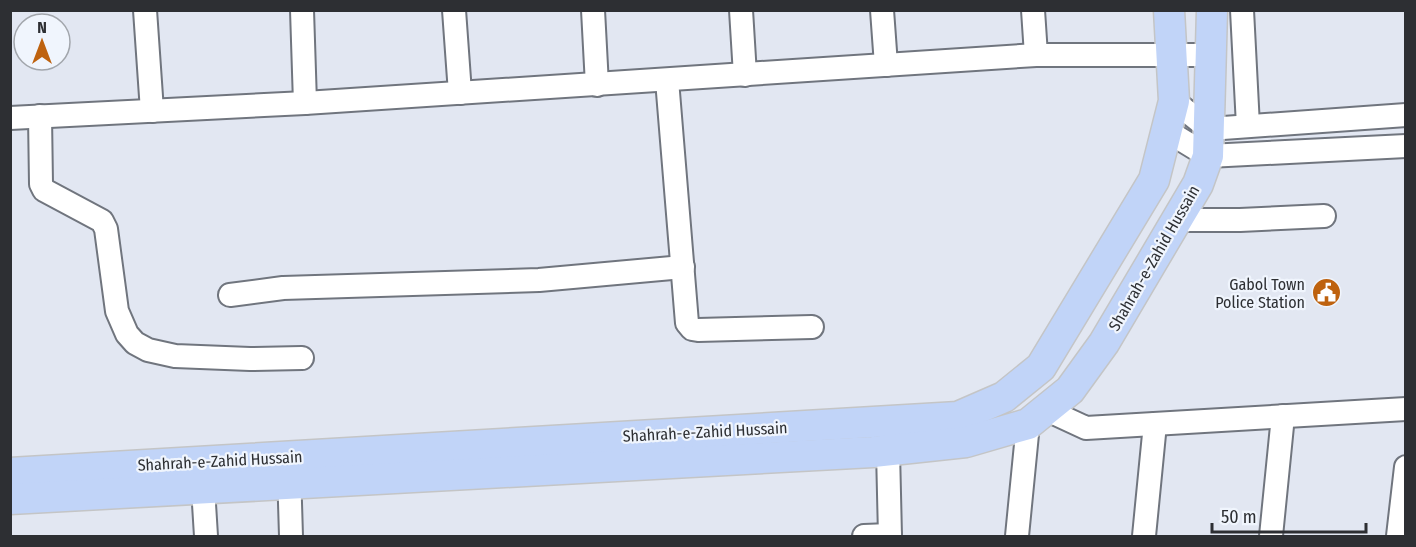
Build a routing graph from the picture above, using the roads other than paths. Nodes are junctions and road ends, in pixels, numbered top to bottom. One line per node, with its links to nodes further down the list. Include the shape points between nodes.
1 (145, 10): 21 (street)
2 (302, 10): 20 (street)
3 (454, 10): 18 (street)
4 (593, 10): 17 (street)
5 (741, 10): 15 (street)
6 (882, 10): 14 (street)
7 (1034, 10): 11 (street)
8 (1169, 10): 13 (main road, Shahrah-e-Zahid Hussain)
9 (1212, 10): 12 (main road, Shahrah-e-Zahid Hussain)
10 (1242, 10): 25 (street)
11 (1036, 55): 13 (street); 14 (street)
12 (1212, 55): 13 (street); 27 (main road, Shahrah-e-Zahid Hussain)
13 (1172, 56): 19 (main road, Shahrah-e-Zahid Hussain)
14 (886, 65): 15 (street)
15 (745, 75): 16 (street)
16 (667, 80): 17 (street); 31 (street)
17 (597, 85): 18 (street)
18 (460, 93): 20 (street)
19 (1174, 101): 26 (main road, Shahrah-e-Zahid Hussain); 27 (street)
20 (305, 103): 21 (street)
21 (152, 111): 23 (street)
22 (1406, 115): 25 (street)
23 (40, 116): 24 (street); 34 (street, via 41,184 50,194 102,221 117,311 135,343 148,351 175,356)
24 (10, 118)
25 (1248, 126): 27 (street)
26 (1167, 130): 27 (street); 41 (main road, Shahrah-e-Zahid Hussain, via 1154,180 1041,367 1004,397 958,417)
27 (1209, 142): 28 (street); 30 (main road, Shahrah-e-Zahid Hussain, via 1198,184)
28 (1406, 146)
29 (1324, 216): 30 (street)
30 (1178, 220): 36 (main road, Shahrah-e-Zahid Hussain, via 1104,343 1070,390)
31 (683, 267): 32 (street, via 539,280 284,288); 33 (street, via 687,323 692,329)
32 (230, 295)
33 (812, 327)
34 (302, 358)
35 (1406, 409): 37 (street)
36 (1037, 416): 38 (street, via 1086,428); 39 (main road, Shahrah-e-Zahid Hussain, via 966,442); 49 (street)
37 (1283, 416): 38 (street); 51 (street)
38 (1155, 424): 50 (street)
39 (888, 451): 41 (main road, Shahrah-e-Zahid Hussain); 45 (street)
40 (1406, 467): 52 (street)
41 (289, 470): 43 (main road, Shahrah-e-Zahid Hussain); 47 (street)
42 (10, 473): 43 (main road, Shahrah-e-Zahid Hussain)
43 (202, 475): 44 (main road, Shahrah-e-Zahid Hussain); 46 (street)
44 (10, 499)
45 (890, 536): 48 (street)
46 (206, 537)
47 (291, 537)
48 (864, 537)
49 (1017, 537)
50 (1144, 537)
51 (1272, 537)
52 (1398, 537)

